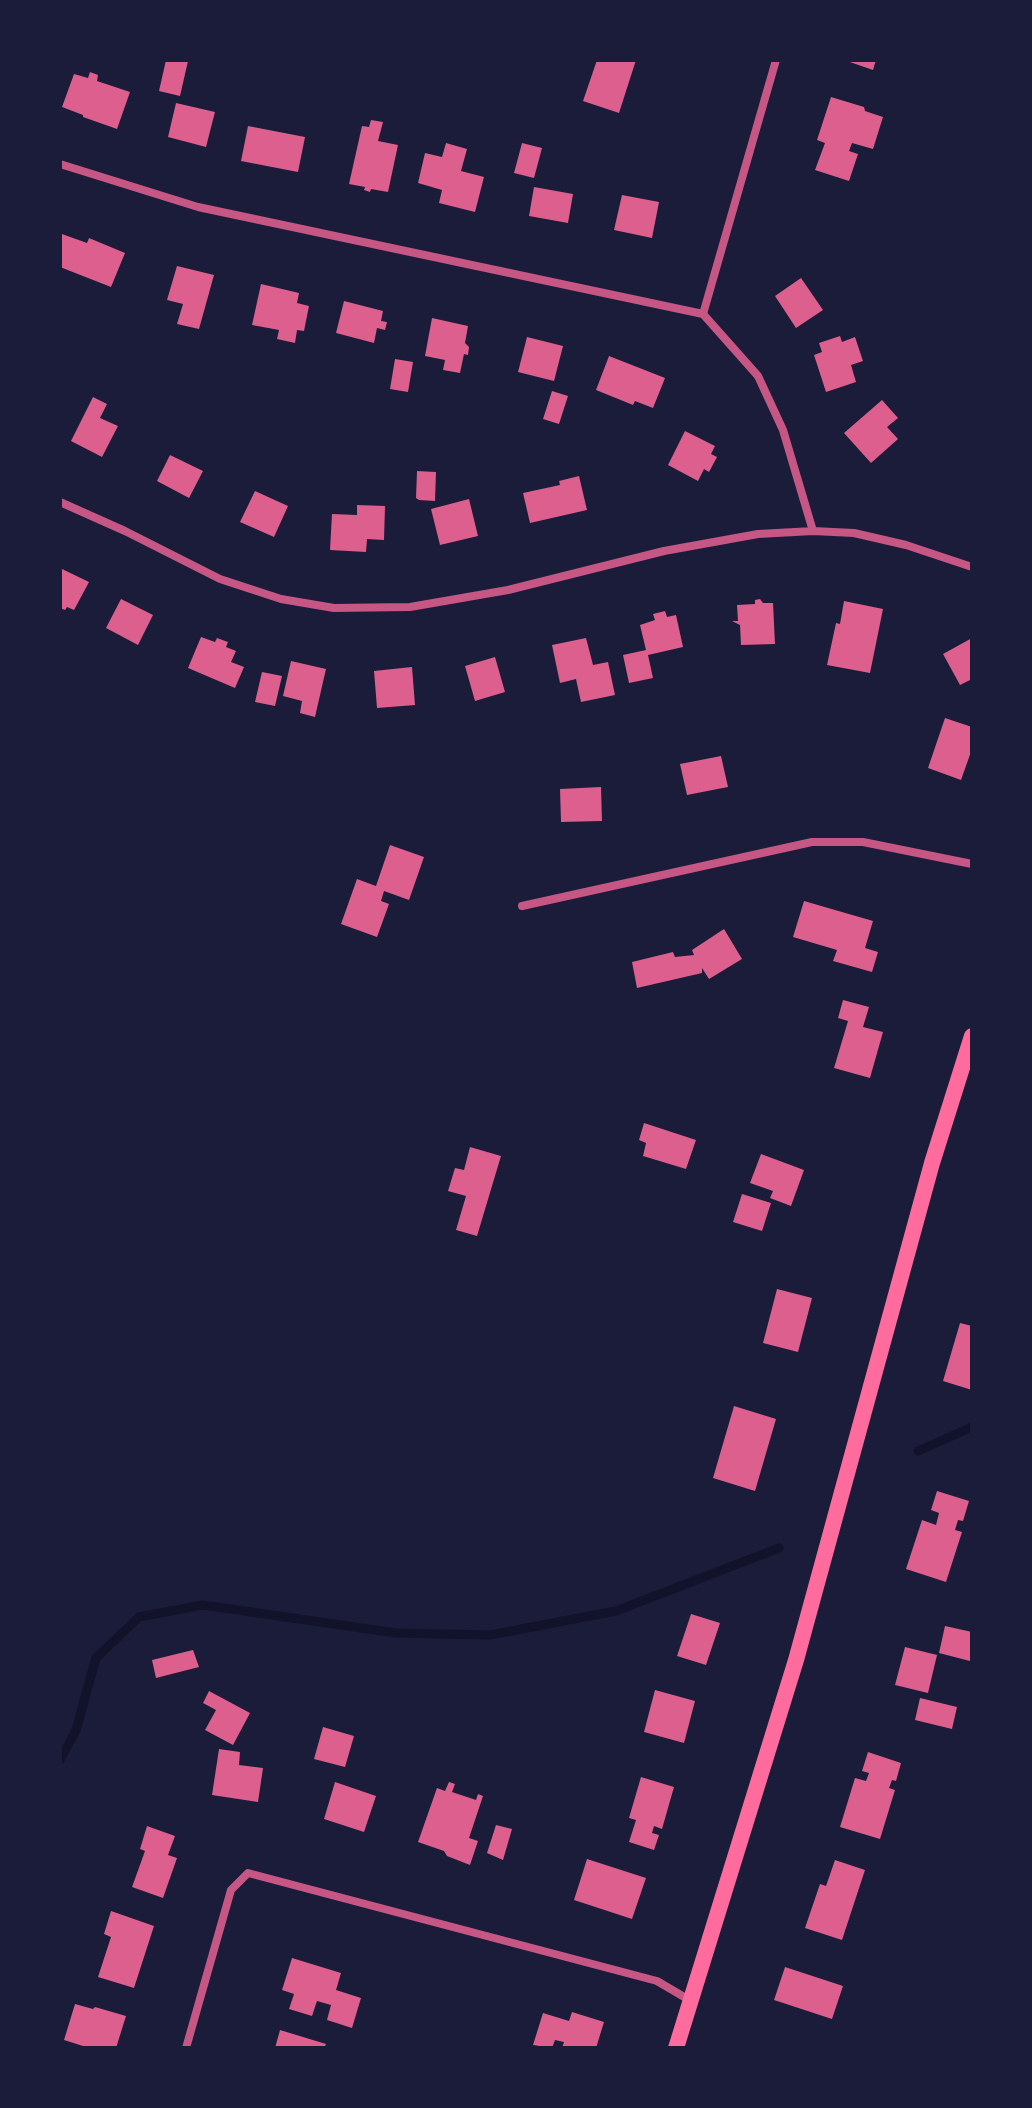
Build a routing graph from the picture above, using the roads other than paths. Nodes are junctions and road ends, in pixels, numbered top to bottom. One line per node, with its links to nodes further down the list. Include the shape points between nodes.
1 (776, 60): 3 (street)
2 (60, 164): 3 (street, via 198,207)
3 (703, 314): 5 (street, via 758,376 783,430)
4 (60, 502): 5 (street, via 220,579 281,599 334,608 410,607 508,590 664,551 758,534)
5 (813, 531): 6 (street, via 854,533)
6 (972, 567)
7 (972, 864): 8 (street, via 863,842 812,842)
8 (522, 906)
9 (972, 1036): 10 (main road, via 932,1163 796,1660)
10 (691, 2001): 11 (street, via 657,1981 248,1873 231,1890); 12 (main road)
11 (186, 2048)
12 (676, 2048)

